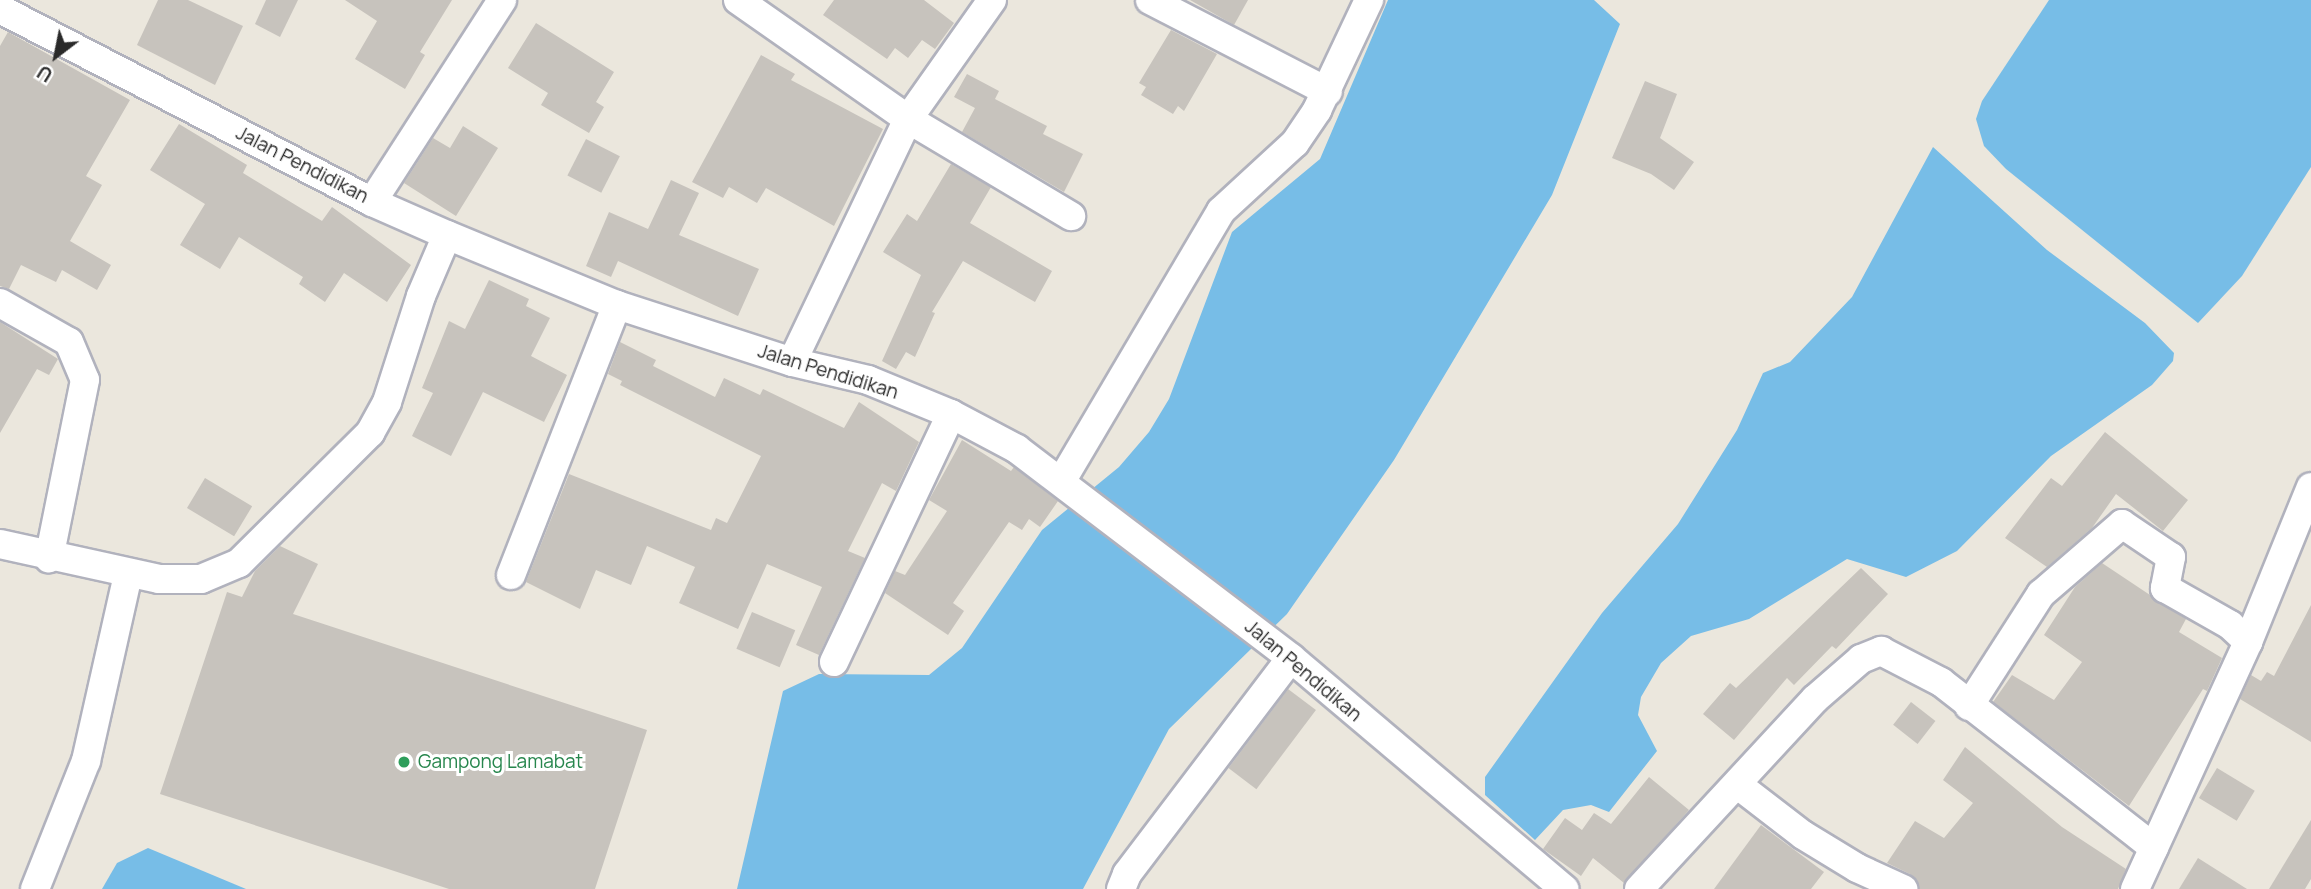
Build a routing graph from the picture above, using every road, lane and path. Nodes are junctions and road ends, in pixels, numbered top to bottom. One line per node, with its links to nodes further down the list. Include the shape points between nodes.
1 (502, 0): 9 (street)
2 (738, 0): 8 (street)
3 (992, 0): 8 (street)
4 (1150, 0): 7 (street)
5 (1369, 0): 7 (street)
6 (0, 9): 9 (street, Jalan Pendidikan)
7 (1328, 92): 16 (street, via 1295,143 1221,211)
8 (908, 119): 10 (street); 14 (street)
9 (372, 202): 11 (street, Jalan Pendidikan)
10 (1071, 216)
11 (447, 235): 13 (street, Jalan Pendidikan); 21 (street, via 421,296 387,402 370,433 239,563 201,579)
12 (0, 303): 20 (street, via 69,342 85,380)
13 (617, 305): 14 (street, Jalan Pendidikan); 22 (street)
14 (792, 362): 15 (street, Jalan Pendidikan, via 868,380)
15 (951, 414): 16 (street, Jalan Pendidikan, via 1017,449); 25 (street)
16 (1064, 482): 24 (street, Jalan Pendidikan)
17 (2311, 487): 18 (street)
18 (2304, 522): 23 (street)
19 (0, 544): 20 (street)
20 (49, 558): 21 (street)
21 (128, 575): 29 (street, via 86,761)
22 (511, 575)
23 (2248, 642): 26 (street, via 2230,625 2165,588 2171,557 2122,524 2041,594); 28 (street)
24 (1284, 652): 30 (street, via 1127,874); 31 (street, Jalan Pendidikan)
25 (834, 662)
26 (1969, 706): 27 (street, via 1918,668 1881,651 1861,659 1815,699); 28 (street)
27 (1738, 785): 32 (street); 33 (street, via 1803,835)
28 (2154, 848): 34 (street)
29 (35, 889)
30 (1121, 889)
31 (1564, 889)
32 (1639, 889)
33 (1903, 889)
34 (2135, 889)

